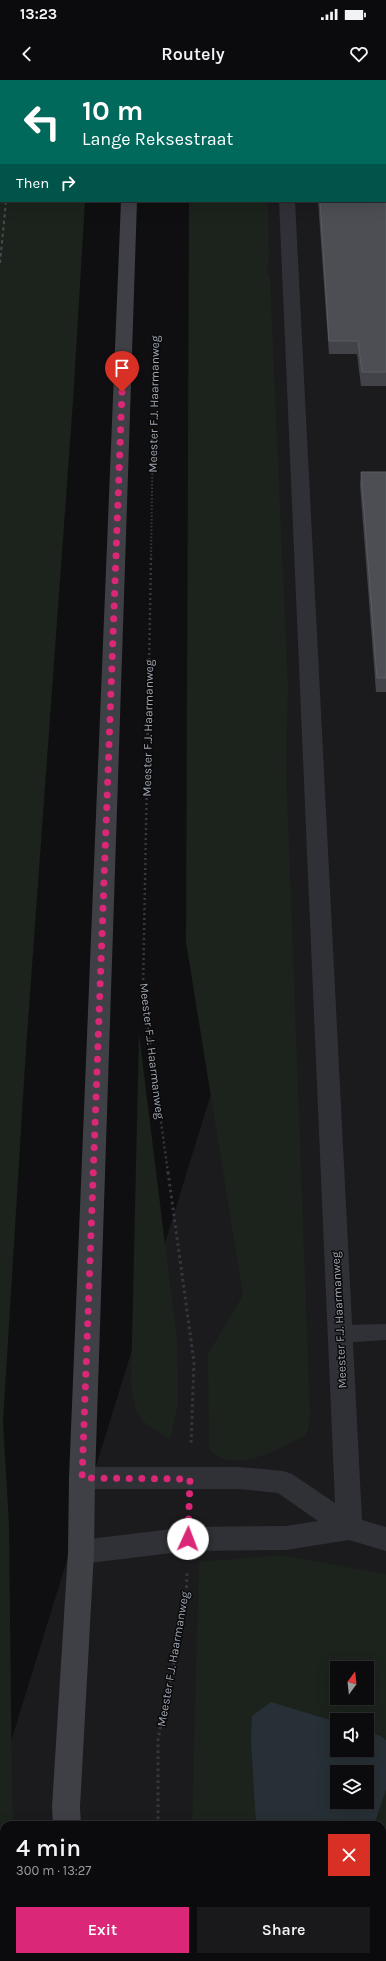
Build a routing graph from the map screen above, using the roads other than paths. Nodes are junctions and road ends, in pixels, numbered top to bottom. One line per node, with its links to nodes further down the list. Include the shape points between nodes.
1 (129, 202): 5 (main road)
2 (287, 202): 4 (street, Meester F.J. Haarmanweg)
3 (386, 1332): 4 (lane)
4 (340, 1334): 6 (street, Meester F.J. Haarmanweg)
5 (82, 1478): 6 (street, via 238,1478 283,1482); 8 (main road)
6 (349, 1528): 7 (street); 8 (street, via 286,1538 188,1539)
7 (386, 1539)
8 (81, 1552): 9 (main road)
9 (67, 1821)

